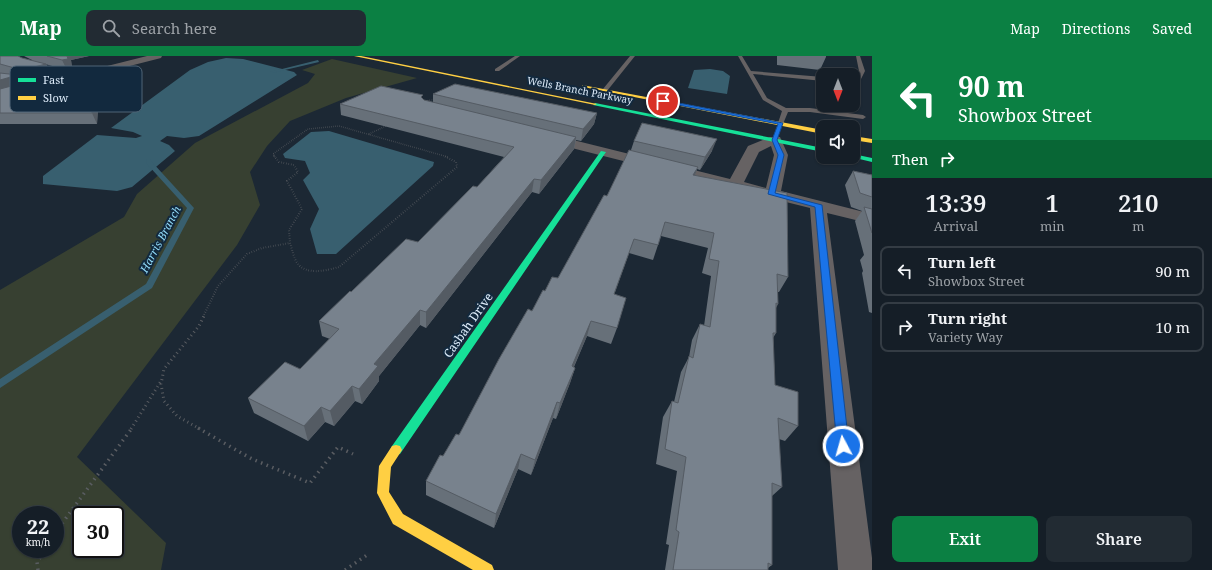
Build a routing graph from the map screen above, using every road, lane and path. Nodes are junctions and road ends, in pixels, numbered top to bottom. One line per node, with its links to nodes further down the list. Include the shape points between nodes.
1 (158, 56): 7 (street)
2 (356, 56): 27 (main road, Wells Branch Parkway)
3 (518, 56): 8 (lane)
4 (633, 56): 14 (lane)
5 (740, 56): 9 (lane)
6 (858, 56): 11 (lane, via 862,71)
7 (117, 66)
8 (494, 69): 10 (main road, Wells Branch Parkway)
9 (750, 72): 12 (lane); 19 (lane, via 765,99)
10 (513, 73)
11 (860, 76)
12 (816, 78)
13 (574, 84): 14 (main road, Wells Branch Parkway)
14 (604, 90): 21 (main road, Wells Branch Parkway)
15 (10, 93): 16 (street)
16 (0, 96)
17 (442, 99): 18 (path)
18 (424, 102)
19 (785, 110): 20 (lane, via 810,110); 21 (lane)
20 (863, 117)
21 (780, 123): 23 (main road, Wells Branch Parkway); 27 (street)
22 (389, 125): 24 (path)
23 (816, 131)
24 (369, 134): 37 (path, via 346,127 308,129 273,154 276,161 294,165 298,172 287,181 302,209 289,230); 37 (path, via 450,158 456,162 457,167 339,267 317,271 303,268 296,262)
25 (535, 135): 30 (street)
26 (860, 139): 28 (main road)
27 (774, 140): 29 (main road, Wells Branch Parkway); 33 (street, via 752,149); 34 (street, via 781,155)
28 (872, 141)
29 (816, 149)
30 (603, 152): 33 (street); 45 (main road, Casbah Drive, via 385,466 383,493 398,519)
31 (860, 157): 32 (main road)
32 (872, 160)
33 (735, 185): 34 (street)
34 (772, 194): 35 (street)
35 (818, 205): 36 (street); 46 (street)
36 (872, 219)
37 (290, 243): 38 (path, via 262,248 243,258 218,286 199,326 164,369)
38 (162, 378): 39 (path, via 164,401 177,416 252,459 310,483 338,447); 40 (path, via 137,421)
39 (353, 454)
40 (64, 522)
41 (367, 555): 44 (path)
42 (40, 558): 43 (path)
43 (38, 570)
44 (345, 570)
45 (487, 570)
46 (856, 570)

